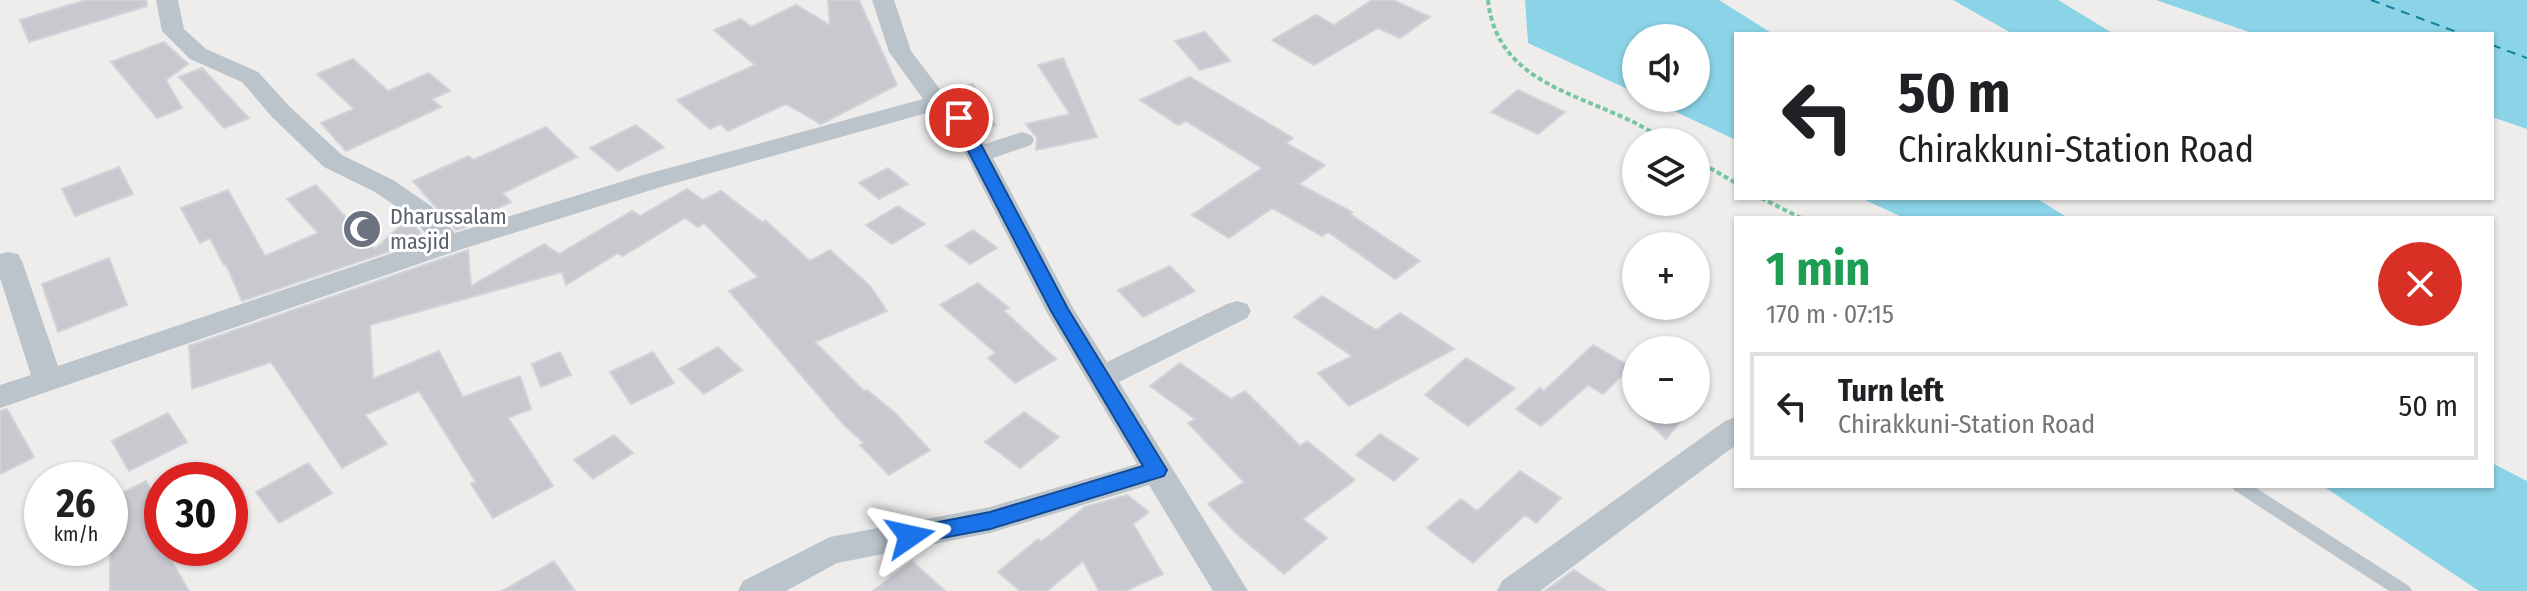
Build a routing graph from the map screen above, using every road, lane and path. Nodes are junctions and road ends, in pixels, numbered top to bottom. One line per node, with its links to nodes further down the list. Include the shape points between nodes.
1 (167, 0): 12 (street, via 173,31 198,54 250,77 333,161 422,212)
2 (883, 0): 4 (street, via 900,52)
3 (1488, 0): 5 (path, via 1490,19 1505,49 1532,77)
4 (938, 102): 7 (street, via 959,118); 12 (street)
5 (1647, 128)
6 (1022, 140): 7 (street)
7 (978, 155): 16 (street)
8 (1710, 168): 9 (path)
9 (1734, 182)
10 (1765, 200): 11 (path)
11 (1797, 216)
12 (449, 244): 15 (street)
13 (8, 261): 15 (street)
14 (1237, 311): 16 (street)
15 (47, 378): 17 (street)
16 (1101, 378): 19 (street)
17 (0, 397)
18 (1734, 430): 23 (street)
19 (1157, 470): 21 (street, via 990,520 830,551); 22 (street, via 1204,524)
20 (2243, 488): 24 (lane)
21 (755, 591)
22 (1231, 591)
23 (1514, 591)
24 (2403, 591)

